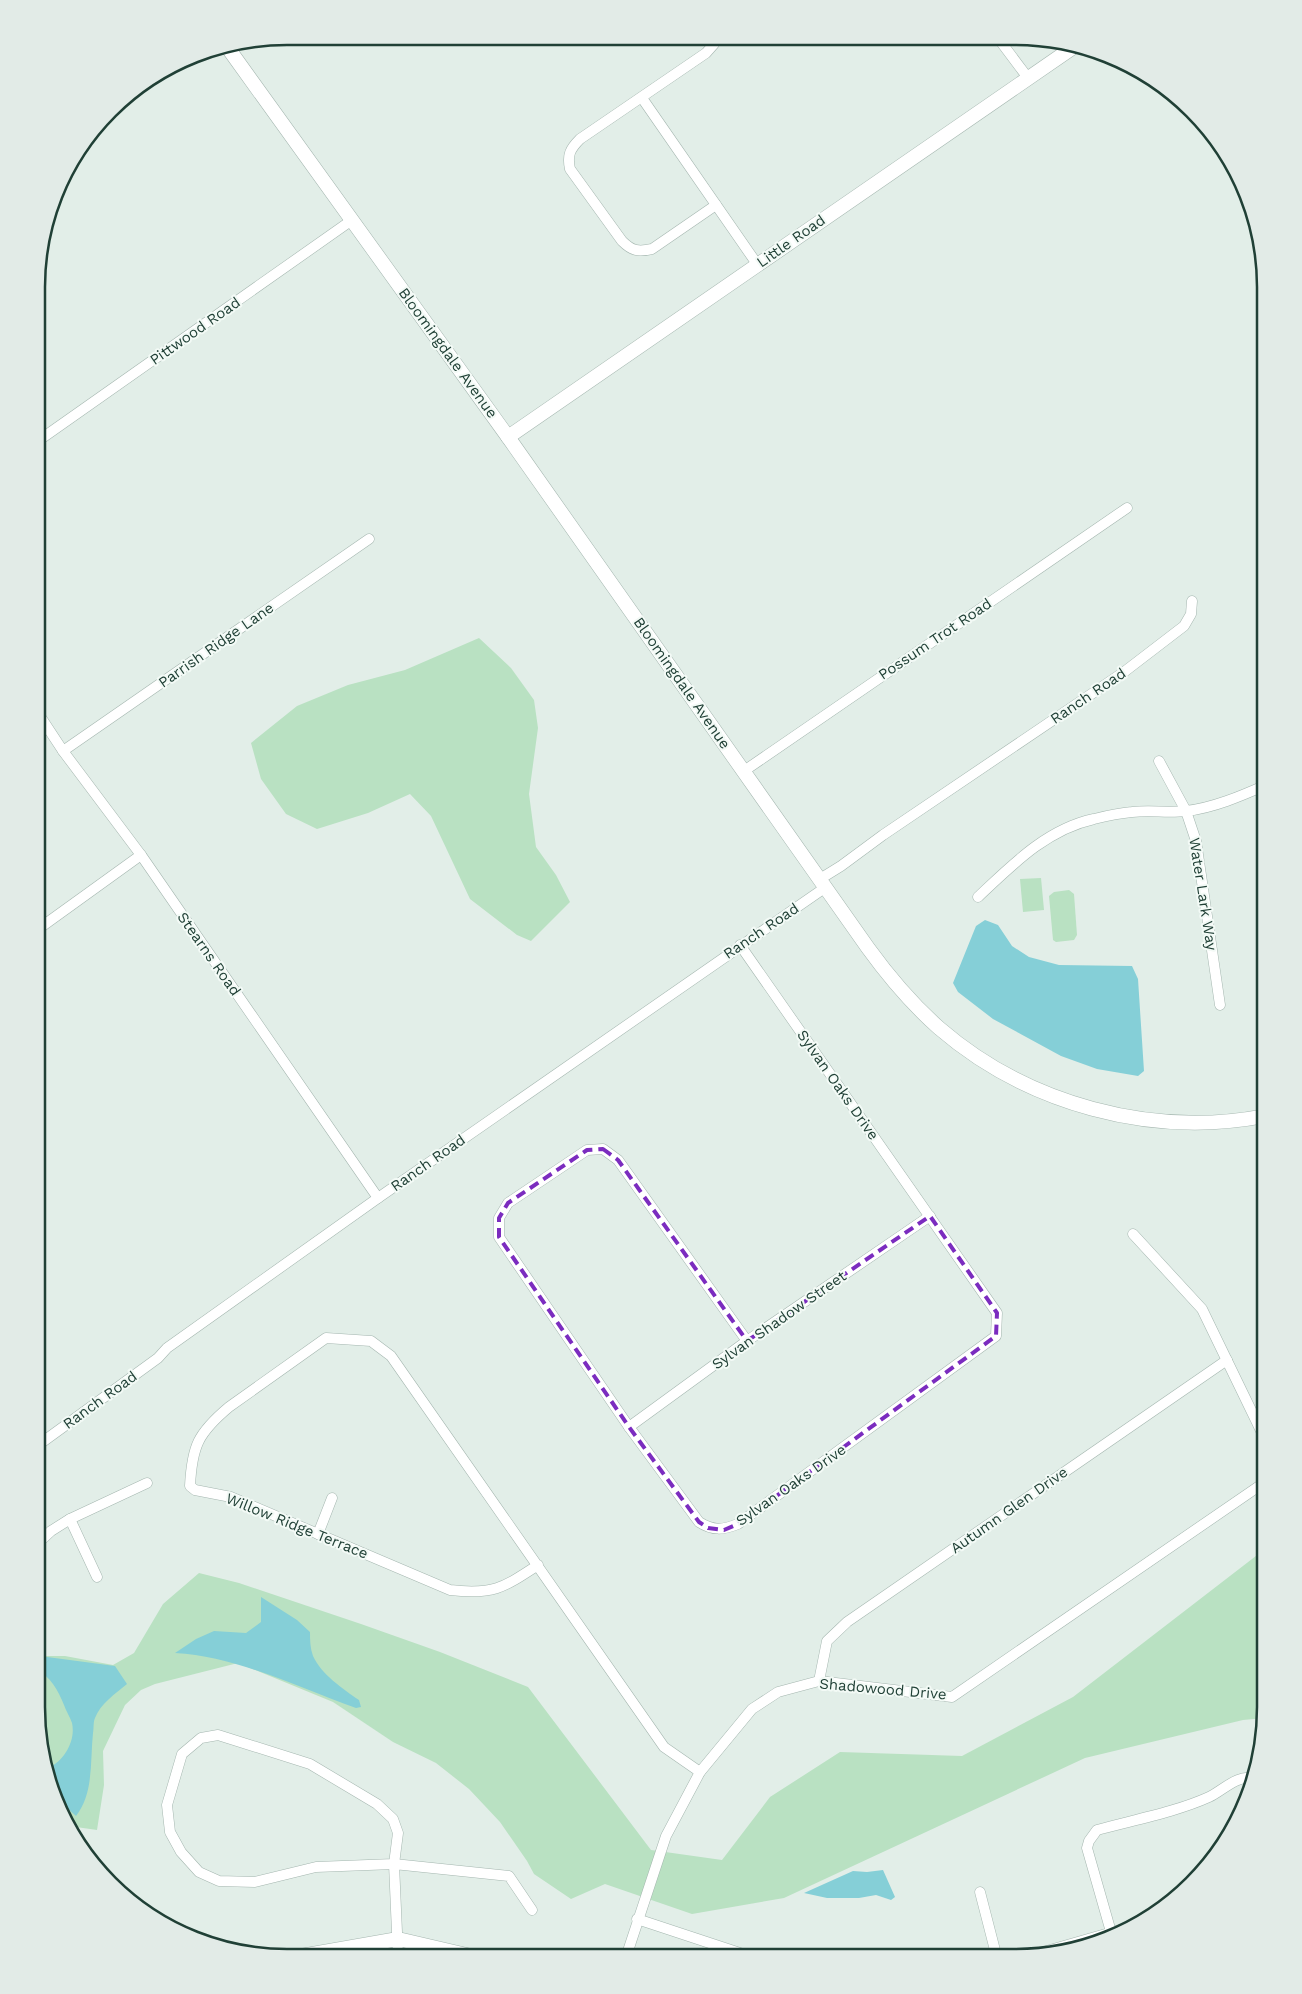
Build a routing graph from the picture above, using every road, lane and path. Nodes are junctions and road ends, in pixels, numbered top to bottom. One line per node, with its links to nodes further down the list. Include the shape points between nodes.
1 (713, 45): 6 (street)
2 (1003, 45): 5 (street)
3 (1068, 51): 5 (street, Little Road)
4 (231, 52): 8 (street, Bloomingdale Avenue)
5 (1028, 78): 9 (street, Little Road)
6 (642, 98): 7 (street); 7 (street, via 580,139 568,158 570,169 631,250 652,249)
7 (716, 205): 9 (street)
8 (352, 220): 10 (street, Pittwood Road); 11 (street, Bloomingdale Avenue)
9 (757, 264): 11 (street, Little Road)
10 (45, 436)
11 (508, 437): 18 (street, Bloomingdale Avenue)
12 (1127, 508): 18 (street, Possum Trot Road)
13 (369, 539): 16 (street, Parrish Ridge Lane)
14 (1192, 602): 22 (street, Ranch Road, via 1191,614 1184,626 1124,672 883,835)
15 (45, 724): 16 (street, Stearns Road)
16 (63, 751): 21 (street, Stearns Road)
17 (1159, 761): 20 (street, Water Lark Way)
18 (744, 771): 22 (street, Bloomingdale Avenue)
19 (1257, 789): 20 (street)
20 (1186, 811): 23 (street, via 1132,812 1092,819 1061,831 1037,845); 26 (street, Water Lark Way, via 1196,841)
21 (141, 855): 24 (street); 28 (street, Stearns Road)
22 (823, 883): 25 (street, Ranch Road); 27 (street, Bloomingdale Avenue, via 883,968 914,1004 960,1045 1011,1077 1075,1104 1143,1119 1207,1122)
23 (978, 897)
24 (45, 924)
25 (740, 945): 28 (street, Ranch Road); 29 (street, Sylvan Oaks Drive)
26 (1220, 1005)
27 (1257, 1117)
28 (378, 1198): 35 (street, Ranch Road, via 167,1348)
29 (930, 1216): 31 (street, Sylvan Shadow Street); 34 (street, Sylvan Oaks Drive, via 997,1313 996,1336 738,1524 724,1530 708,1528 699,1522)
30 (1133, 1234): 32 (street, via 1202,1309)
31 (747, 1341): 34 (street, Sylvan Shadow Street); 34 (street, Sylvan Oaks Drive, via 618,1160 603,1150 587,1150 508,1202 499,1218 499,1237)
32 (1227, 1360): 33 (street); 44 (street, Autumn Glen Drive, via 847,1622 827,1641)
33 (1257, 1422)
34 (629, 1428)
35 (45, 1440)
36 (147, 1483): 39 (street)
37 (1257, 1487): 44 (street, Shadowood Drive, via 952,1697)
38 (332, 1498): 40 (street)
39 (70, 1519): 41 (street); 43 (street)
40 (318, 1534): 42 (street, Willow Ridge Terrace, via 450,1590 490,1591 513,1582); 42 (street, Willow Ridge Terrace, via 231,1497 195,1490 190,1486 192,1460 200,1437 228,1407 326,1338 371,1341 391,1356)
41 (45, 1536)
42 (538, 1565): 45 (street, Willow Ridge Terrace, via 664,1747)
43 (97, 1577)
44 (819, 1681): 45 (street, Shadowood Drive, via 778,1692 752,1709)
45 (700, 1772): 50 (street, Shadowood Drive, via 666,1836)
46 (1246, 1777): 51 (street, via 1200,1801 1092,1834 1087,1848)
47 (394, 1864): 47 (street, via 398,1833 393,1819 377,1804 310,1764 218,1735 201,1738 182,1754 167,1805 170,1832 181,1852 199,1872 219,1881 256,1882 316,1867); 49 (street, via 509,1876); 52 (street)
48 (980, 1892): 58 (street)
49 (532, 1910)
50 (637, 1919): 56 (street, Shadowood Drive); 57 (street)
51 (1110, 1929)
52 (398, 1939): 53 (street); 54 (street); 55 (street)
53 (342, 1949)
54 (398, 1949)
55 (441, 1949)
56 (628, 1949)
57 (728, 1949)
58 (995, 1949)

